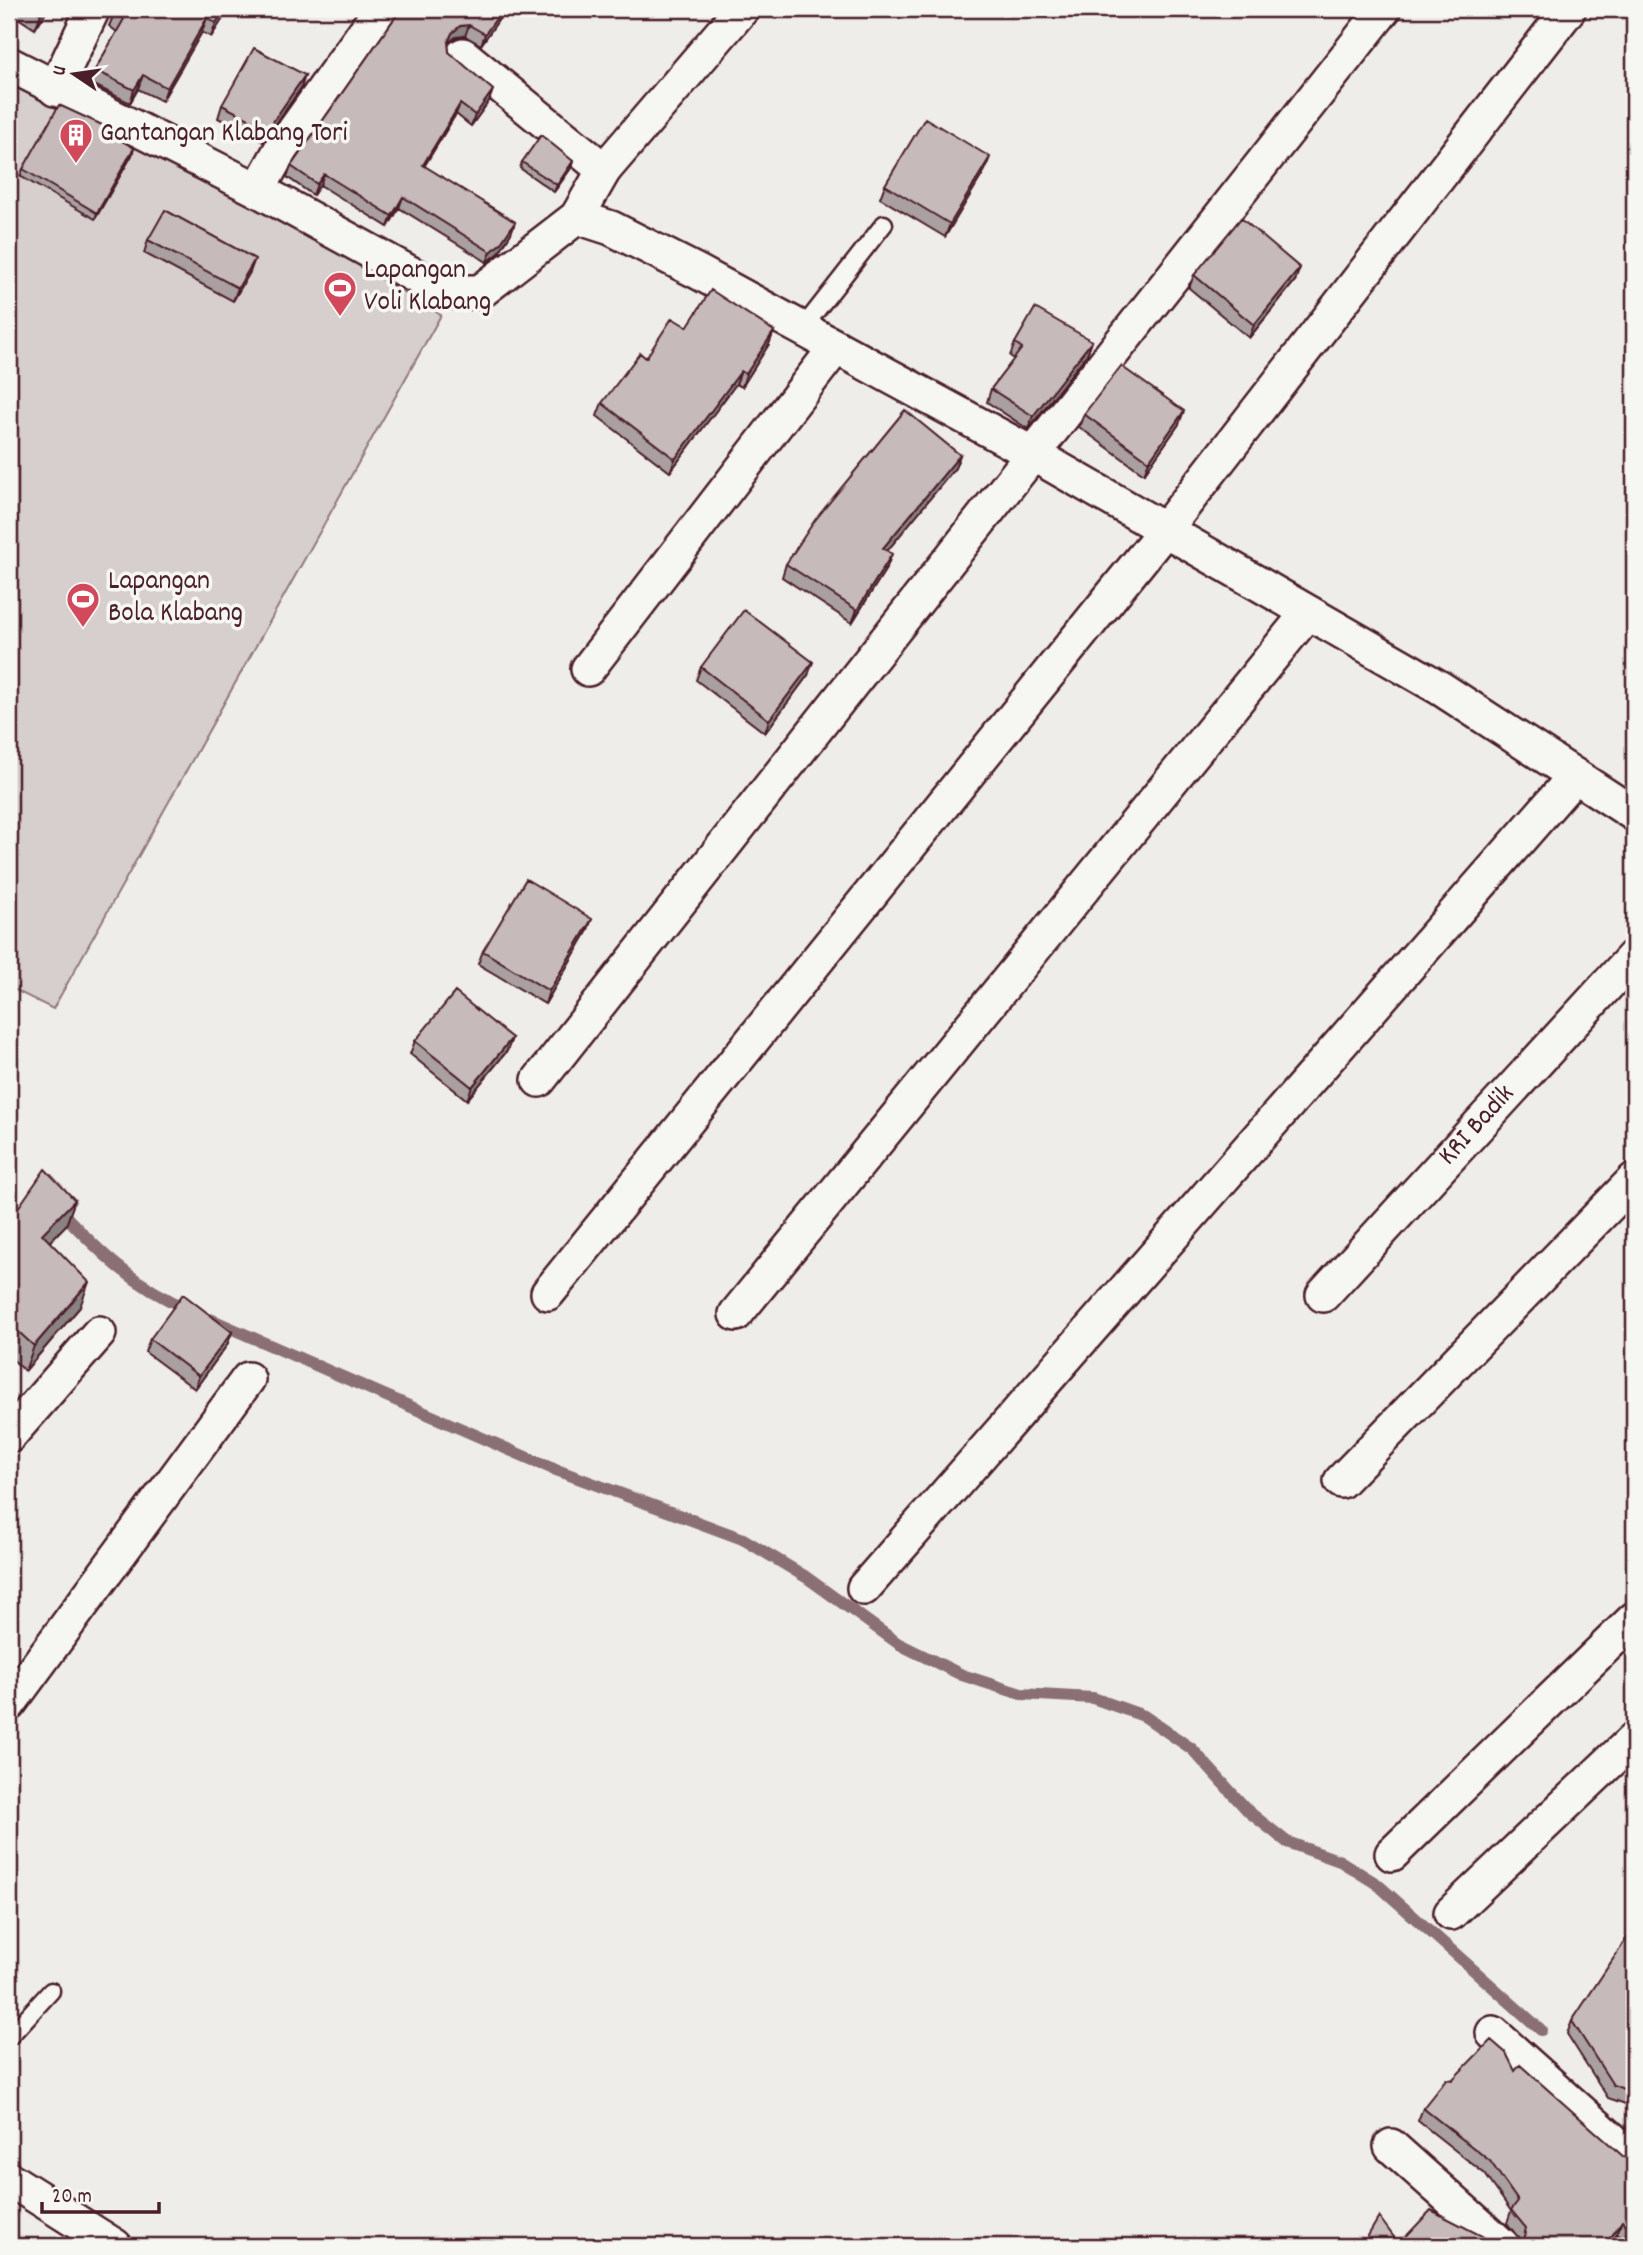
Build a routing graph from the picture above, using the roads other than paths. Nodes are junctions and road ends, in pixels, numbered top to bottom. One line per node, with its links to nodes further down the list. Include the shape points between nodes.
1 (93, 9): 8 (street)
2 (381, 9): 10 (street, via 281,149)
3 (742, 9): 9 (street)
4 (1384, 9): 15 (street)
5 (1569, 9): 16 (street)
6 (463, 55): 9 (street)
7 (9, 64): 8 (street)
8 (55, 89): 10 (street)
9 (604, 170): 11 (street)
10 (258, 190): 11 (street, via 421,279 454,292 480,292)
11 (577, 217): 13 (street, via 611,228)
12 (884, 224): 13 (lane)
13 (802, 329): 14 (street)
14 (835, 347): 15 (street); 18 (street)
15 (1033, 454): 16 (street); 22 (street)
16 (1164, 531): 17 (street); 24 (street)
17 (1307, 614): 19 (street, via 1440,688); 26 (street)
18 (588, 669)
19 (1575, 776): 20 (street); 31 (street)
20 (1634, 814)
21 (1634, 956): 25 (street, KRI Badik)
22 (539, 1080)
23 (1634, 1180): 30 (street)
24 (548, 1293)
25 (1323, 1295)
26 (736, 1314)
27 (99, 1333): 29 (street)
28 (248, 1379): 33 (street)
29 (9, 1436)
30 (1341, 1481)
31 (864, 1588)
32 (1634, 1619): 35 (street)
33 (9, 1704)
34 (1634, 1739): 36 (street)
35 (1392, 1854)
36 (1451, 1913)
37 (51, 1991): 39 (lane)
38 (1493, 2033): 41 (street)
39 (9, 2037)
40 (1391, 2146): 44 (street)
41 (1634, 2160)
42 (9, 2179): 43 (street)
43 (115, 2246)
44 (1503, 2246)

